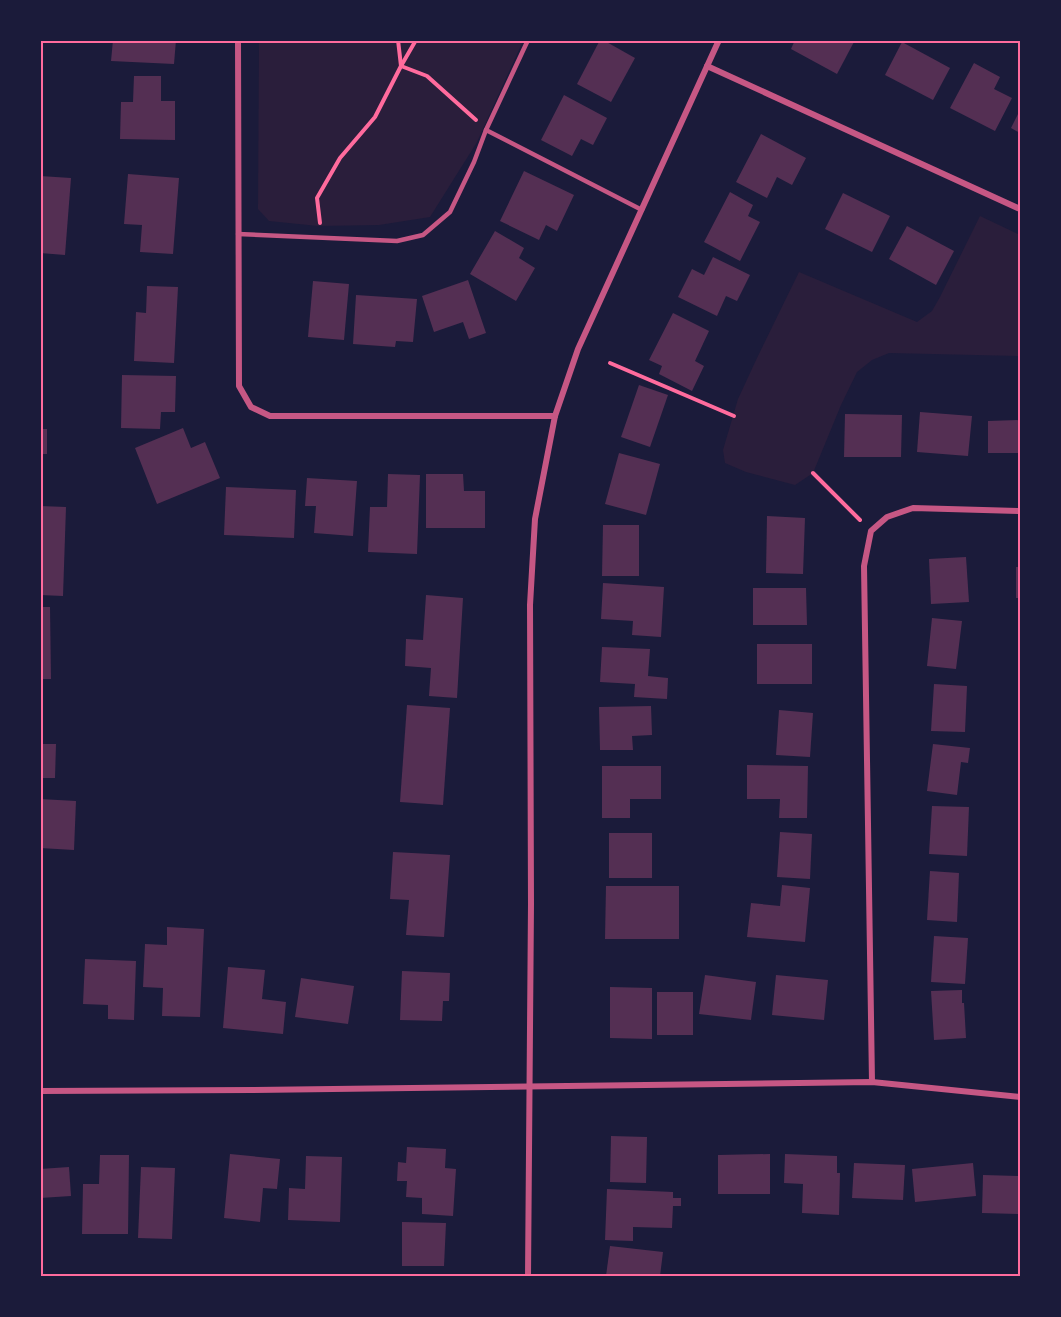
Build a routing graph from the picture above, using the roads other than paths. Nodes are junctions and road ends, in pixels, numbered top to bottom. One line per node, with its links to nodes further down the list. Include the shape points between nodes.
1 (238, 40): 8 (street)
2 (528, 40): 5 (lane)
3 (719, 40): 4 (street)
4 (707, 66): 6 (street); 7 (street)
5 (486, 130): 7 (lane); 8 (lane, via 450,212 423,236 397,241)
6 (1020, 209)
7 (642, 210): 9 (street, via 578,349)
8 (238, 234): 9 (street, via 239,386 251,407 270,416)
9 (555, 416): 12 (street, via 535,519 530,605)
10 (1020, 511): 11 (street, via 913,508 887,517 871,531 864,566)
11 (872, 1082): 12 (street); 14 (street)
12 (529, 1087): 13 (street); 15 (street)
13 (40, 1091)
14 (1020, 1097)
15 (528, 1276)

